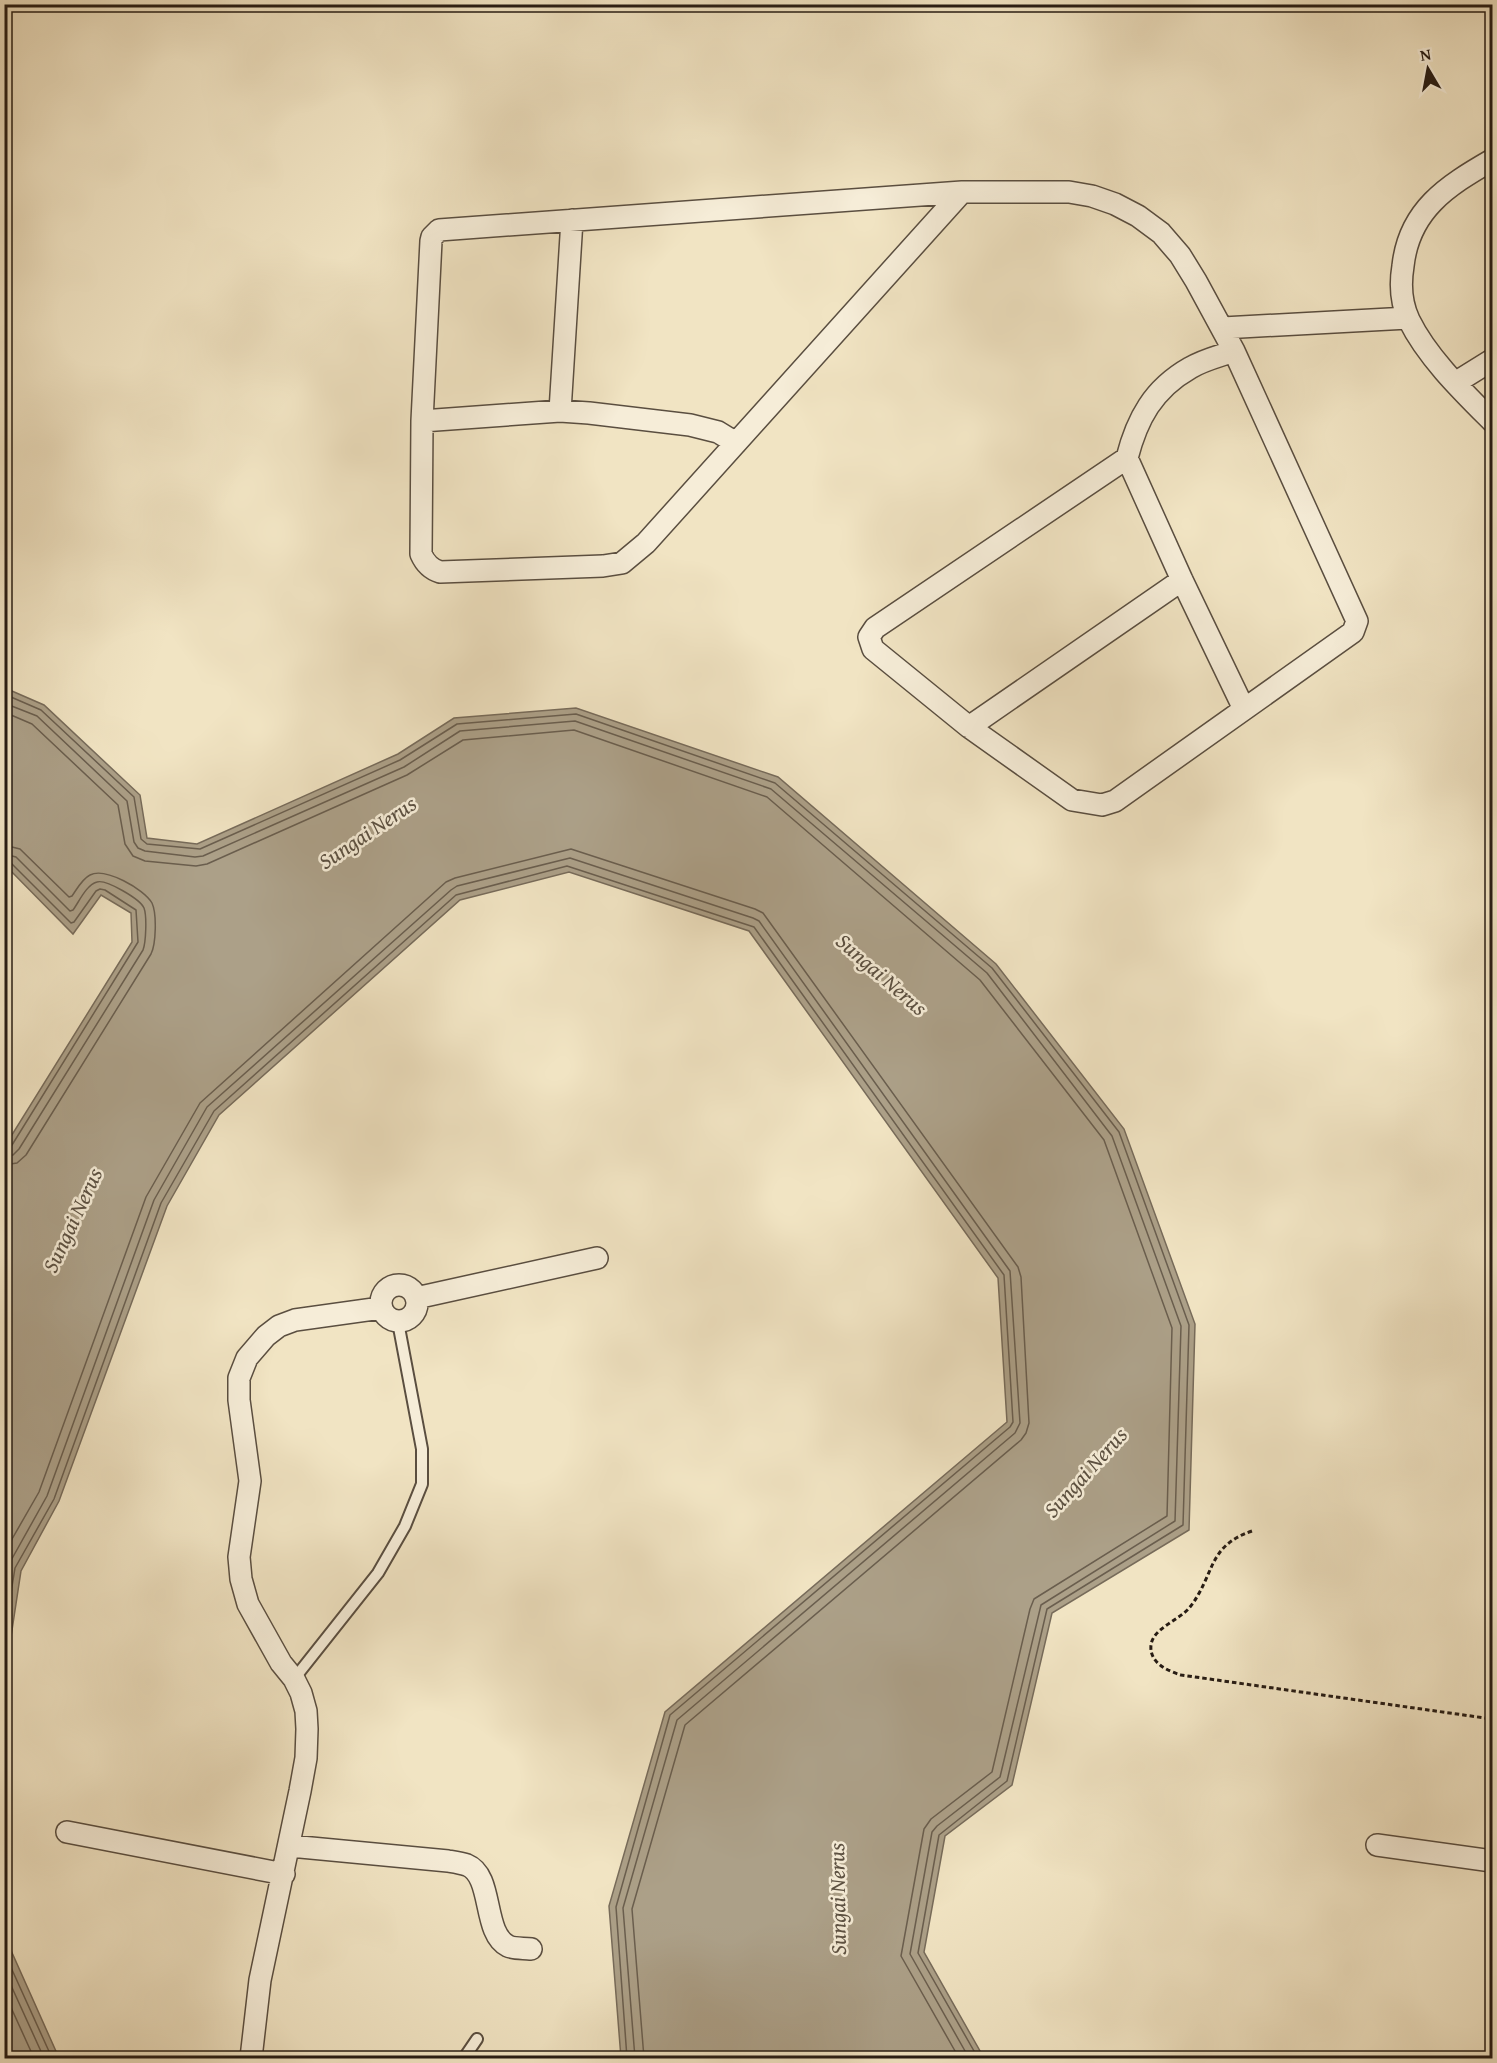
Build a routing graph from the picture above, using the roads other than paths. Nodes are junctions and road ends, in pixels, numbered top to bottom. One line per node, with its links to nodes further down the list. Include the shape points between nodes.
1 (1492, 160): 4 (street, via 1439,195 1410,234 1401,288)
2 (962, 192): 3 (street); 5 (street, via 1069,192 1092,196 1138,216 1161,233 1180,255); 12 (street)
3 (572, 220): 9 (street); 10 (street, via 435,232 431,241)
4 (1408, 318): 5 (street); 8 (street)
5 (1223, 328): 6 (street)
6 (1234, 351): 13 (street, via 1191,367 1159,393 1133,432); 15 (street, via 1357,621 1353,632)
7 (1492, 360): 8 (street)
8 (1455, 382): 11 (street)
9 (560, 411): 10 (street); 12 (street, via 690,424 718,432)
10 (422, 421): 12 (street, via 421,554 440,573 622,563 646,543)
11 (1492, 421)
12 (736, 443)
13 (1127, 459): 14 (street); 16 (street, via 871,634 873,649)
14 (1182, 580): 15 (street); 16 (street)
15 (1244, 709): 16 (street, via 1114,801 1102,805 1072,800)
16 (969, 727)
17 (597, 1258): 18 (street)
18 (416, 1298): 19 (street, via 408,1287 396,1285 385,1290); 20 (street, via 414,1314)
19 (381, 1308): 20 (street, via 387,1317); 21 (street, via 279,1326 247,1358 239,1378 250,1481 239,1557 241,1579 248,1604 280,1663)
20 (398, 1322): 21 (lane, via 422,1449 422,1484 405,1526 378,1573)
21 (294, 1679): 24 (street, via 306,1711 307,1730 306,1758)
22 (67, 1832): 26 (street)
23 (1377, 1845): 25 (street)
24 (290, 1846): 26 (street); 27 (street, via 468,1865 481,1883 500,1940 510,1947)
25 (1492, 1861)
26 (284, 1874): 29 (street, via 260,1980)
27 (531, 1949)
28 (477, 2039): 30 (lane)
29 (251, 2058)
30 (464, 2058)

